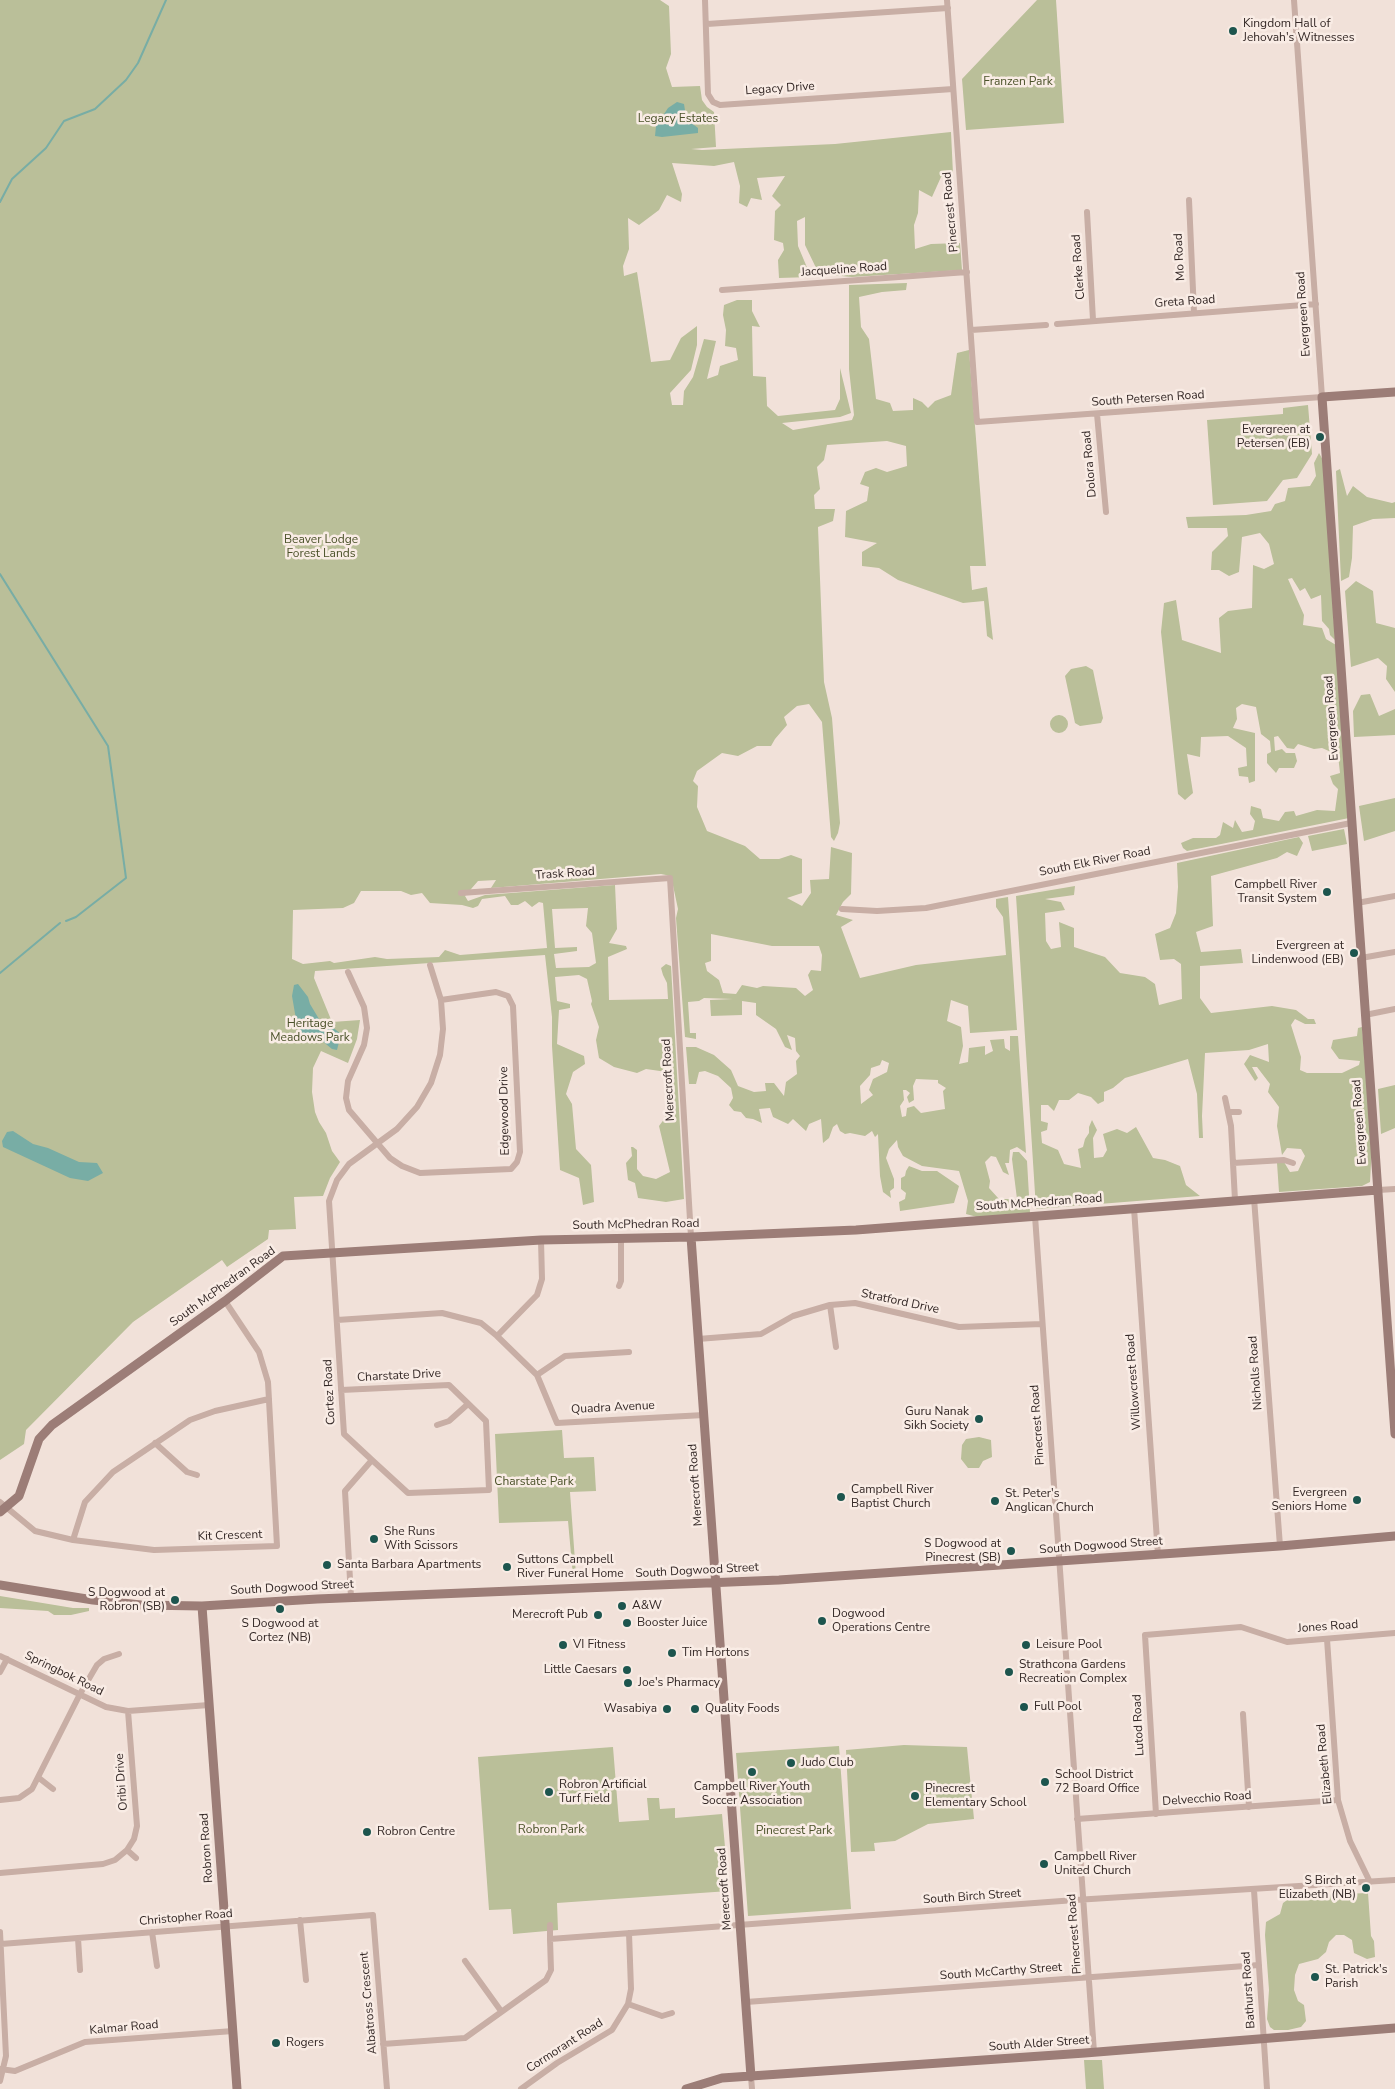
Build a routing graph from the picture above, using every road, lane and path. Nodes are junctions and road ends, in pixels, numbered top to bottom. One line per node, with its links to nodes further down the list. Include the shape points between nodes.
1 (706, 0): 5 (street, Legacy Drive)
2 (947, 0): 4 (street, Pinecrest Road)
3 (1294, 0): 11 (street, Evergreen Road)
4 (948, 8): 5 (street); 6 (street, Pinecrest Road)
5 (707, 24): 6 (street, Legacy Drive, via 708,94 713,102 720,105)
6 (953, 89): 9 (street, Pinecrest Road)
7 (1189, 200): 12 (street, Mo Road)
8 (1086, 212): 13 (street, Clerke Road)
9 (968, 272): 10 (street, Jacqueline Road); 16 (street, Pinecrest Road)
10 (722, 290)
11 (1316, 304): 12 (street, Greta Road); 18 (street, Evergreen Road)
12 (1194, 313): 13 (street, Greta Road)
13 (1093, 320): 14 (street, Greta Road)
14 (1057, 324)
15 (1046, 325): 16 (street)
16 (971, 330): 20 (street, Pinecrest Road)
17 (1395, 392): 18 (street)
18 (1322, 397): 19 (street, South Petersen Road); 22 (street, Evergreen Road)
19 (1097, 414): 20 (street, South Petersen Road); 21 (street, Dolora Road)
20 (977, 422)
21 (1106, 512)
22 (1352, 823): 26 (street, Evergreen Road); 27 (street, South Elk River Road, via 926,908)
23 (670, 878): 24 (street, Trask Road); 47 (street, Merecroft Road)
24 (461, 893)
25 (1395, 896): 26 (street)
26 (1357, 903): 29 (street, Evergreen Road)
27 (842, 909)
28 (1395, 952): 29 (street)
29 (1361, 958): 34 (street, Evergreen Road)
30 (430, 965): 32 (street, Cortez Road)
31 (348, 972): 38 (street, Edgewood Drive, via 364,1008 367,1028 364,1045 348,1081 346,1098 349,1110)
32 (441, 1000): 38 (street, Cortez Road, via 442,1038 431,1083 417,1107 398,1129); 38 (street, Edgewood Drive, via 496,992 508,996 513,1006 520,1152 517,1162 510,1169 420,1172 390,1158)
33 (1395, 1010): 34 (street)
34 (1365, 1015): 42 (street, Evergreen Road)
35 (1225, 1098): 36 (street)
36 (1228, 1112): 37 (street); 39 (street)
37 (1239, 1112)
38 (378, 1144): 50 (street, Cortez Road, via 350,1164 337,1180 329,1201)
39 (1233, 1163): 40 (street, via 1284,1160); 44 (street)
40 (1293, 1163)
41 (1395, 1189): 42 (street)
42 (1378, 1190): 43 (street, South McPhedran Road); 56 (street, Evergreen Road)
43 (1254, 1198): 44 (street, South McPhedran Road); 74 (street, Nicholls Road)
44 (1235, 1200): 45 (street, South McPhedran Road)
45 (1134, 1208): 46 (street, South McPhedran Road); 75 (street, Willowcrest Road)
46 (1035, 1216): 47 (street, South McPhedran Road, via 856,1230); 55 (street, Pinecrest Road)
47 (691, 1237): 48 (street, South McPhedran Road); 58 (street, Merecroft Road)
48 (621, 1238): 49 (street, South McPhedran Road); 51 (street)
49 (541, 1240): 50 (street, South McPhedran Road); 57 (street, via 542,1279 537,1295)
50 (333, 1253): 52 (street, South McPhedran Road, via 283,1256); 54 (street, Cortez Road)
51 (619, 1286)
52 (225, 1301): 63 (street, Kit Crescent, via 259,1352 268,1382); 71 (street, South McPhedran Road, via 52,1425 40,1439 19,1496)
53 (830, 1305): 55 (street, Stratford Drive, via 855,1303 959,1326); 58 (street, Stratford Drive, via 793,1316 761,1334); 59 (street)
54 (337, 1320): 57 (street, Quadra Avenue, via 442,1313 481,1322); 62 (street, Cortez Road)
55 (1042, 1324): 76 (street, Pinecrest Road)
56 (1392, 1331): 67 (street, Evergreen Road)
57 (497, 1336): 61 (street, Quadra Avenue)
58 (698, 1339): 65 (street, Merecroft Road)
59 (836, 1347)
60 (628, 1352): 61 (street, via 565,1356)
61 (537, 1375): 65 (street, Quadra Avenue, via 557,1423)
62 (341, 1390): 64 (street, Charstate Drive, via 449,1385); 69 (street, Cortez Road, via 344,1434)
63 (269, 1399): 68 (street, via 190,1420); 73 (street, Kit Crescent, via 277,1546 154,1550)
64 (468, 1404): 66 (street, via 449,1421); 69 (street, Charstate Drive, via 486,1421 489,1490 408,1493)
65 (704, 1415): 77 (street, Merecroft Road)
66 (438, 1425)
67 (1395, 1434)
68 (155, 1443): 70 (street, via 186,1472); 73 (street, via 113,1472 85,1502)
69 (372, 1460): 79 (street, via 345,1490)
70 (197, 1475)
71 (2, 1507): 73 (street, Kit Crescent, via 35,1531)
72 (1395, 1536): 74 (street, South Dogwood Street)
73 (73, 1540)
74 (1280, 1546): 75 (street, South Dogwood Street)
75 (1158, 1555): 76 (street, South Dogwood Street)
76 (1059, 1561): 77 (street, South Dogwood Street); 97 (street, Pinecrest Road)
77 (716, 1583): 79 (street, South Dogwood Street); 108 (street, Merecroft Road)
78 (0, 1585): 80 (street, South Dogwood Street, via 141,1605)
79 (351, 1597): 80 (street, South Dogwood Street)
80 (202, 1606): 88 (street, Robron Road)
81 (1395, 1633): 83 (street, Jones Road)
82 (1145, 1635): 83 (street, Jones Road, via 1241,1627 1287,1642); 96 (street, Lutod Road)
83 (1326, 1639): 94 (street, Elizabeth Road)
84 (119, 1654): 87 (street, via 97,1665)
85 (3, 1658): 86 (street); 87 (street, Springbok Road)
86 (0, 1672)
87 (80, 1694): 89 (street, Springbok Road, via 106,1707); 91 (street)
88 (209, 1704): 89 (street, Springbok Road); 109 (street, Robron Road)
89 (128, 1711): 98 (street, Oribi Drive, via 137,1826)
90 (1243, 1714): 95 (street)
91 (39, 1778): 92 (street); 93 (street, via 32,1789 19,1798)
92 (52, 1789)
93 (0, 1800)
94 (1338, 1800): 95 (street, Delvecchio Road); 102 (street, Elizabeth Road, via 1350,1841)
95 (1249, 1807): 96 (street, Delvecchio Road)
96 (1156, 1814): 97 (street, Delvecchio Road)
97 (1077, 1819): 104 (street, Pinecrest Road)
98 (127, 1850): 99 (street); 100 (street, via 115,1860 103,1864)
99 (136, 1858)
100 (0, 1873)
101 (1395, 1880): 102 (street, South Birch Street)
102 (1370, 1882): 103 (street, South Birch Street)
103 (1254, 1890): 104 (street, South Birch Street); 117 (street, Bathurst Road)
104 (1084, 1900): 108 (street, South Birch Street); 120 (street, Pinecrest Road)
105 (373, 1915): 106 (street, Christopher Road); 129 (street, Albatross Crescent)
106 (300, 1920): 109 (street, Christopher Road); 121 (street)
107 (550, 1925): 114 (street)
108 (740, 1925): 112 (street, South Birch Street); 122 (street, Merecroft Road)
109 (226, 1926): 111 (street, Christopher Road); 127 (street, Robron Road)
110 (0, 1932): 115 (street)
111 (152, 1932): 113 (street, Christopher Road); 118 (street)
112 (629, 1934): 114 (street, South Birch Street); 123 (street, Cormorant Road, via 631,1990)
113 (78, 1938): 115 (street, Christopher Road); 119 (street)
114 (550, 1939): 124 (street, via 551,1970 546,1980)
115 (1, 1944): 131 (street, via 6,2056)
116 (465, 1961): 124 (street)
117 (1259, 1965): 120 (street, South McCarthy Street); 128 (street, Bathurst Road)
118 (157, 1966)
119 (80, 1970)
120 (1089, 1978): 122 (street, South McCarthy Street); 130 (street, Pinecrest Road)
121 (306, 1980)
122 (746, 2002): 132 (street, Merecroft Road)
123 (628, 2004): 125 (street, via 662,2016); 136 (street, Cormorant Road, via 612,2030)
124 (501, 2011): 129 (street, via 465,2038)
125 (672, 2013)
126 (1395, 2028): 128 (street, South Alder Street)
127 (233, 2031): 131 (street, Kalmar Road, via 85,2042 15,2071); 134 (street, Robron Road)
128 (1264, 2038): 130 (street, South Alder Street); 139 (street, Bathurst Road)
129 (383, 2044): 135 (street, Albatross Crescent)
130 (1094, 2052): 132 (street, South Alder Street)
131 (1, 2069): 133 (street)
132 (751, 2077): 137 (street, South Alder Street, via 722,2078); 138 (street, Merecroft Road)
133 (0, 2081)
134 (237, 2089)
135 (387, 2089)
136 (521, 2089)
137 (686, 2089)
138 (752, 2089)
139 (1268, 2089)

